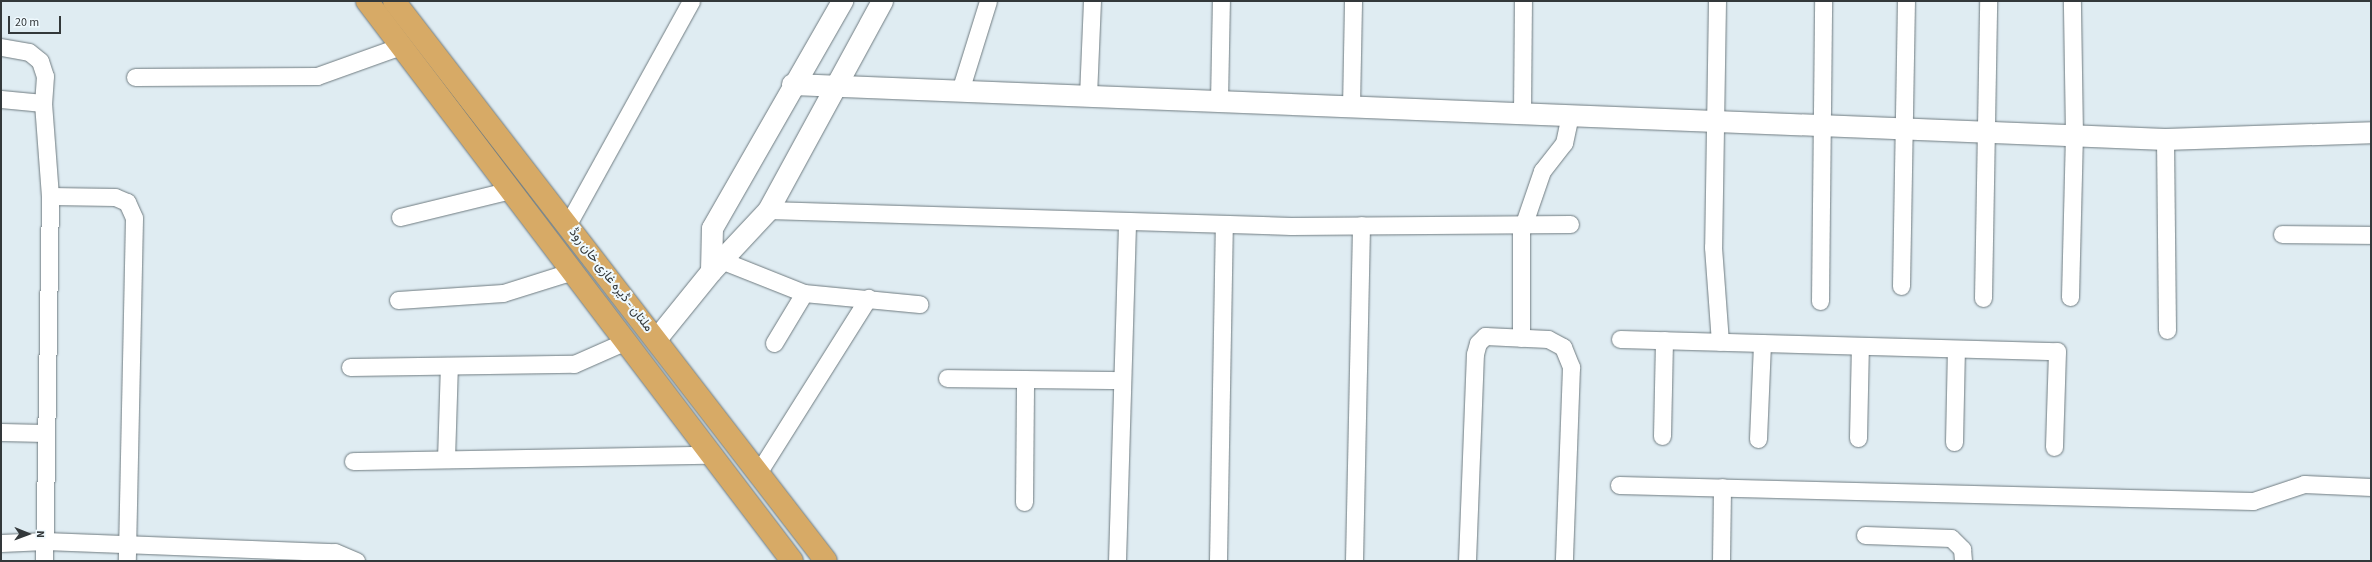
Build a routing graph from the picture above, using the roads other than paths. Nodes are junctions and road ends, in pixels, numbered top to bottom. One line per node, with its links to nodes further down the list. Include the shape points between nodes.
1 (367, 1): 16 (highway, ملتان - ڈیرہ غازی خان روڈ)
2 (394, 1): 41 (highway, ملتان - ڈیرہ غازی خان روڈ)
3 (691, 1): 41 (street)
4 (842, 1): 19 (street)
5 (882, 1): 20 (street)
6 (988, 1): 21 (street)
7 (1092, 1): 22 (street)
8 (1222, 1): 24 (street)
9 (1353, 1): 26 (street)
10 (1523, 1): 27 (street)
11 (1717, 1): 29 (street)
12 (1823, 1): 30 (street)
13 (1906, 1): 31 (street)
14 (1988, 1): 32 (street)
15 (2072, 1): 34 (street)
16 (401, 46): 18 (street, via 317,76); 36 (highway, ملتان - ڈیرہ غازی خان روڈ)
17 (1, 47): 25 (street, via 29,52 40,61 45,76)
18 (135, 77)
19 (792, 84): 20 (street); 48 (street, via 712,228)
20 (836, 86): 21 (street); 38 (street)
21 (960, 91): 22 (street)
22 (1088, 96): 24 (street)
23 (1, 98): 25 (street)
24 (1219, 101): 26 (street)
25 (43, 104): 37 (street)
26 (1350, 106): 27 (street)
27 (1522, 113): 28 (street)
28 (1570, 115): 29 (street); 43 (street, via 1564,143 1542,171)
29 (1716, 121): 30 (street); 64 (street, via 1713,247)
30 (1820, 125): 31 (street); 56 (street)
31 (1904, 128): 32 (street); 50 (street)
32 (1986, 132): 34 (street); 54 (street)
33 (2371, 132): 35 (street)
34 (2074, 135): 35 (street); 52 (street)
35 (2165, 139): 58 (street)
36 (511, 190): 39 (street); 49 (highway, ملتان - ڈیرہ غازی خان روڈ)
37 (50, 196): 75 (street); 92 (street, via 115,197 127,202 134,218)
38 (768, 210): 40 (street); 48 (street)
39 (400, 217)
40 (1127, 222): 42 (street); 73 (street)
41 (568, 224): 60 (highway, ملتان - ڈیرہ غازی خان روڈ)
42 (1224, 224): 45 (street); 100 (street)
43 (1524, 224): 44 (street); 45 (street); 59 (street, via 1521,232)
44 (1570, 224)
45 (1361, 225): 101 (street)
46 (2282, 234): 47 (street)
47 (2371, 236)
48 (716, 265): 51 (street); 60 (street)
49 (573, 271): 55 (street, via 503,293); 63 (highway, ملتان - ڈیرہ غازی خان روڈ)
50 (1901, 286)
51 (804, 293): 53 (street); 65 (street)
52 (2070, 297)
53 (868, 298): 57 (street); 84 (street)
54 (1983, 298)
55 (398, 300)
56 (1820, 301)
57 (919, 304)
58 (2167, 330)
59 (1521, 338): 102 (street, via 1485,336 1478,343); 103 (street, via 1548,339 1563,347 1571,367)
60 (656, 339): 84 (highway, ملتان - ڈیرہ غازی خان روڈ)
61 (1620, 339): 62 (street)
62 (1664, 340): 64 (street); 76 (street)
63 (626, 341): 69 (street, via 574,364); 81 (highway, ملتان - ڈیرہ غازی خان روڈ)
64 (1720, 342): 66 (street)
65 (774, 343)
66 (1762, 343): 67 (street); 78 (street)
67 (1860, 346): 68 (street); 77 (street)
68 (1956, 349): 79 (street); 80 (street, via 2057,352)
69 (449, 366): 70 (street); 82 (street)
70 (350, 367)
71 (947, 378): 72 (street)
72 (1025, 379): 73 (street); 88 (street)
73 (1122, 380): 99 (street)
74 (1, 432): 75 (street)
75 (45, 433): 90 (street)
76 (1662, 436)
77 (1858, 438)
78 (1758, 439)
79 (1954, 442)
80 (2054, 447)
81 (712, 455): 82 (street); 97 (highway, ملتان - ڈیرہ غازی خان روڈ)
82 (446, 460): 83 (street)
83 (353, 461)
84 (758, 473): 98 (highway, ملتان - ڈیرہ غازی خان روڈ)
85 (1619, 485): 86 (street)
86 (1722, 487): 87 (street, via 2253,500 2304,484); 104 (street)
87 (2371, 487)
88 (1024, 502)
89 (1865, 535): 105 (street, via 1951,538 1962,549)
90 (45, 542): 91 (street); 92 (street); 95 (street)
91 (1, 543)
92 (128, 553): 93 (street)
93 (207, 554): 94 (street)
94 (288, 556): 96 (street, via 335,552)
95 (44, 561)
96 (356, 561)
97 (792, 561)
98 (826, 561)
99 (1117, 561)
100 (1218, 561)
101 (1354, 561)
102 (1468, 561)
103 (1564, 561)
104 (1721, 561)
105 (1963, 561)

